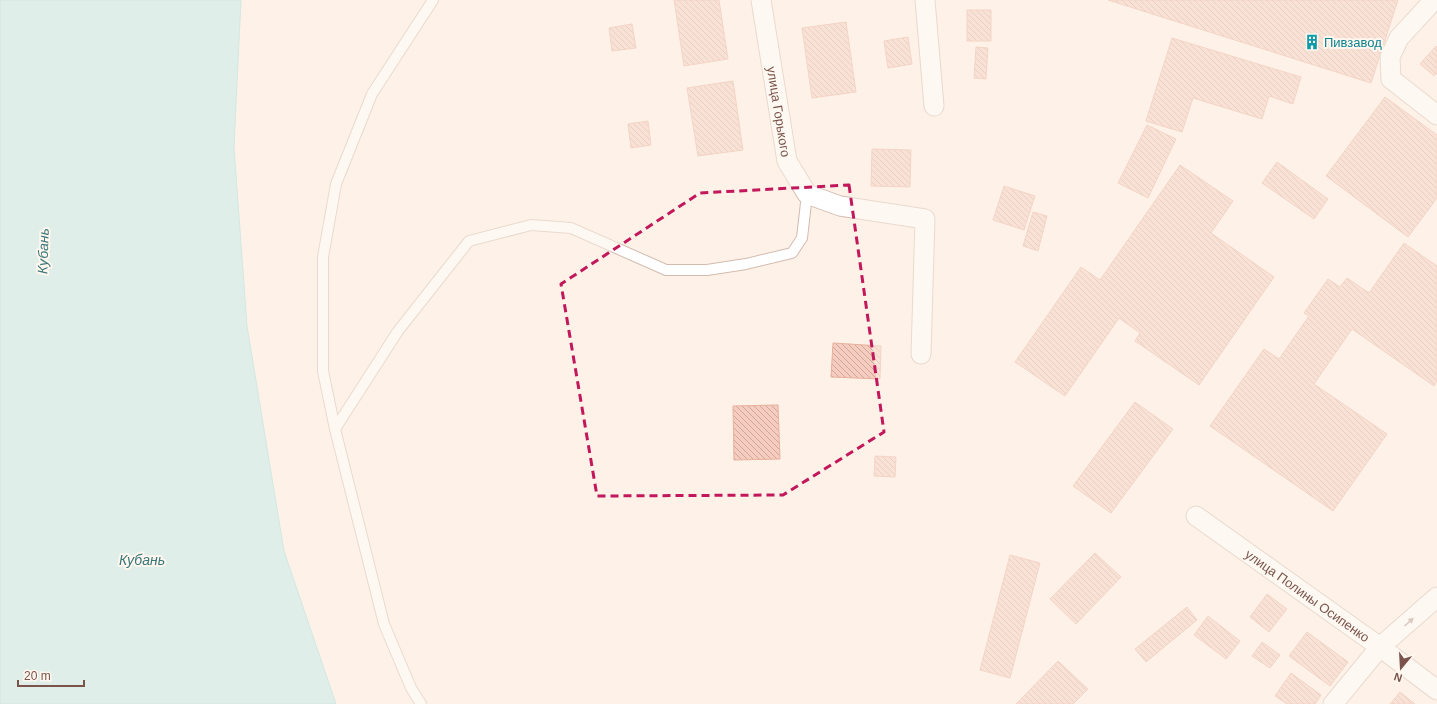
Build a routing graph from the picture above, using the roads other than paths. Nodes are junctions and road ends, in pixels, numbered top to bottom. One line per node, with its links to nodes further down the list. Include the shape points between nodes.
1 (433, 0): 9 (lane, via 372,94 336,184 323,257 323,371)
2 (761, 0): 7 (street, улица Горького, via 787,161)
3 (925, 0): 5 (street)
4 (1434, 0): 6 (street, via 1399,38 1390,56 1391,79)
5 (934, 106)
6 (1437, 115)
7 (807, 194): 8 (street, via 840,206 925,219); 9 (lane, via 802,238 792,253 707,270 666,270 571,228 531,225 469,241 398,331)
8 (921, 354)
9 (334, 429): 14 (lane, via 384,624 411,688)
10 (1196, 516): 12 (street, улица Полины Осипенко)
11 (1437, 597): 12 (street, one-way to 11)
12 (1380, 647): 13 (street, улица Полины Осипенко); 15 (street)
13 (1437, 690)
14 (421, 704)
15 (1333, 704)

